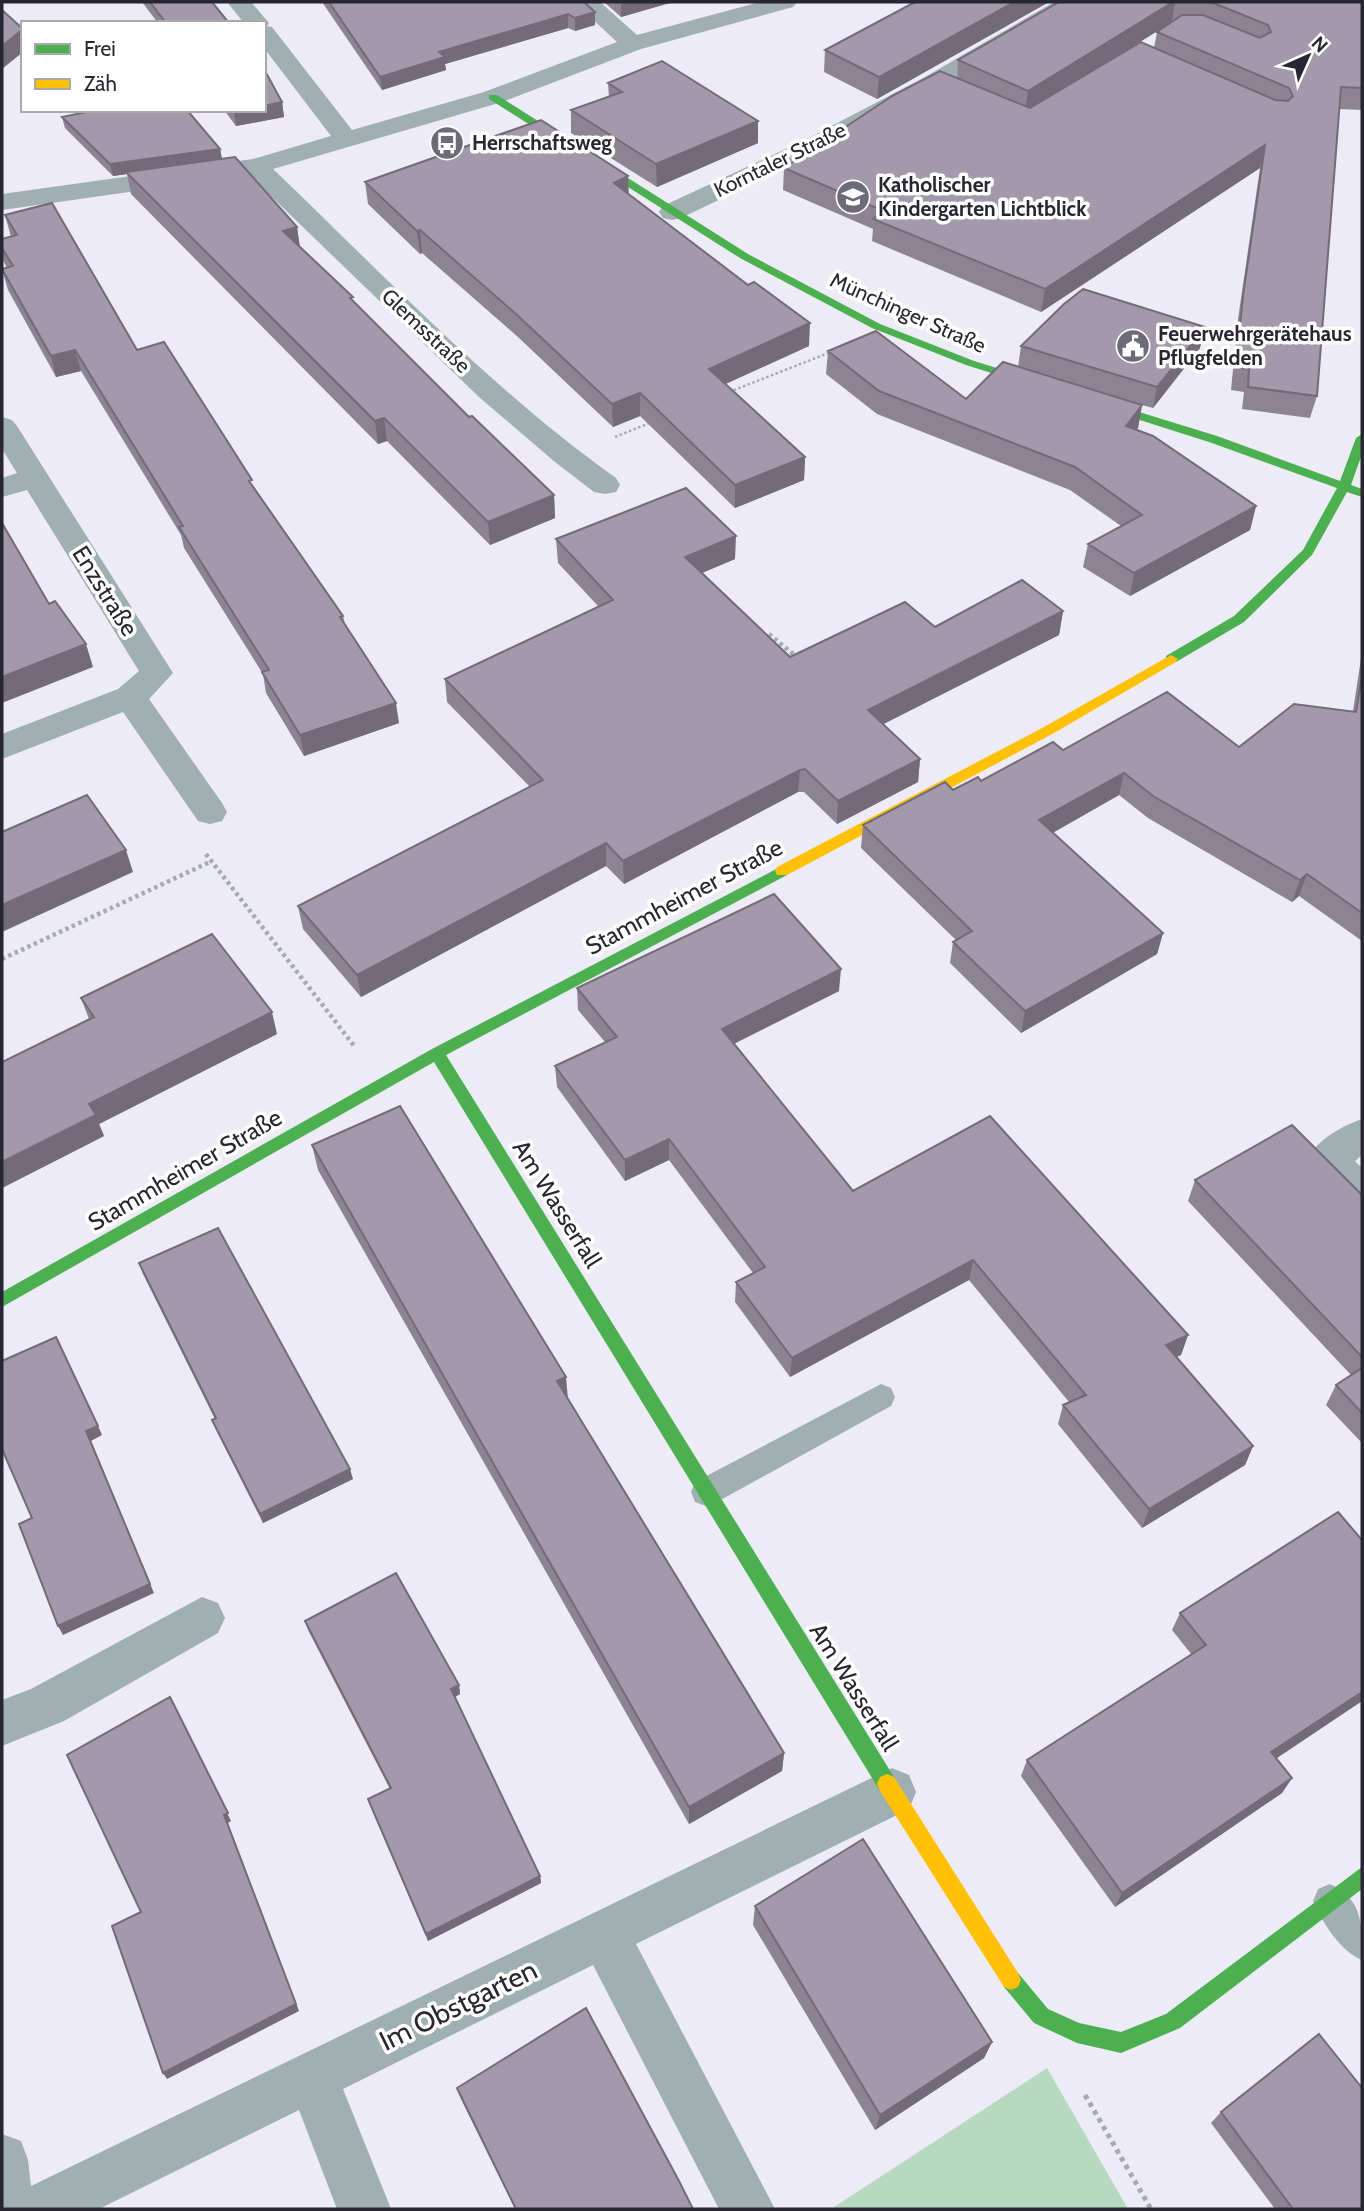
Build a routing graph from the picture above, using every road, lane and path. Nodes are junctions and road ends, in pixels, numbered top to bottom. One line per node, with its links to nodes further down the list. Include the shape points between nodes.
1 (239, 2): 5 (street)
2 (586, 2): 7 (street)
3 (785, 2): 7 (street)
4 (1070, 2): 8 (street, Korntaler Straße)
5 (255, 21)
6 (266, 35): 11 (street)
7 (633, 44): 10 (street)
8 (934, 82): 9 (lane); 14 (street, Korntaler Straße)
9 (957, 92)
10 (493, 97): 11 (street); 14 (street, Münchinger Straße)
11 (348, 141): 12 (street)
12 (254, 166): 13 (street); 20 (street, Glemsstraße, via 489,391)
13 (2, 202)
14 (673, 212): 15 (street, Münchinger Straße)
15 (886, 331): 16 (path); 23 (street, Münchinger Straße, via 989,371 1217,440)
16 (719, 396)
17 (655, 421): 20 (path)
18 (2, 426): 21 (street, Enzstraße)
19 (1362, 438): 23 (street, Stammheimer Straße)
20 (565, 456): 22 (street, Glemsstraße)
21 (34, 478): 24 (street); 28 (street, Enzstraße, via 157,673)
22 (605, 485)
23 (1344, 487): 25 (street, Münchinger Straße); 32 (street, Stammheimer Straße, via 1308,552 1239,619 1049,730)
24 (2, 488)
25 (1362, 493)
26 (769, 634): 27 (path)
27 (807, 666)
28 (130, 697): 29 (street, Enzstraße); 30 (street)
29 (2, 747)
30 (210, 812)
31 (2, 959): 33 (path, via 212,861)
32 (437, 1053): 33 (street, Stammheimer Straße); 38 (street, Am Wasserfall)
33 (383, 1083): 36 (street, Stammheimer Straße)
34 (1362, 1135): 35 (street, via 1327,1159)
35 (1362, 1192)
36 (2, 1300)
37 (881, 1397): 38 (lane)
38 (706, 1492): 41 (street, Am Wasserfall)
39 (202, 1618): 40 (street, via 47,1705)
40 (2, 1723)
41 (891, 1791): 44 (street, Im Obstgarten); 46 (street, Am Wasserfall, via 1006,1974 1041,2016)
42 (1362, 1877): 43 (street, Am Wasserfall)
43 (1330, 1902): 45 (lane); 46 (street, Am Wasserfall, via 1173,2021 1121,2043)
44 (604, 1934): 47 (street, Im Obstgarten); 52 (street)
45 (1362, 1943)
46 (1077, 2033): 53 (path, via 1083,2091)
47 (312, 2077): 50 (street, Im Obstgarten); 51 (street)
48 (2, 2160): 49 (street)
49 (6, 2209)
50 (42, 2209)
51 (364, 2209)
52 (748, 2209)
53 (1151, 2209)

